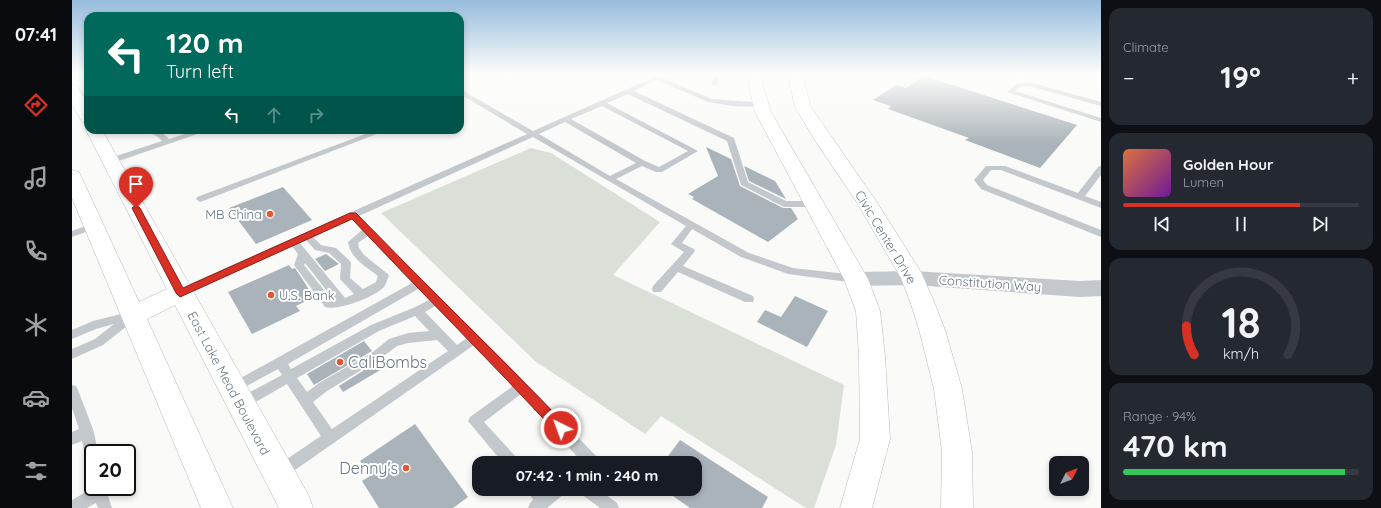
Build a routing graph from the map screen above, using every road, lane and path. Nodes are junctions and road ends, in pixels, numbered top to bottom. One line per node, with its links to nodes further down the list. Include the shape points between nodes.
1 (80, 98): 14 (main road)
2 (470, 98): 10 (lane); 21 (lane)
3 (613, 98): 11 (lane)
4 (642, 98): 30 (lane, via 731,140 744,183 784,204)
5 (705, 98): 13 (lane, via 734,104)
6 (759, 98): 13 (main road)
7 (800, 98): 40 (main road, Civic Center Drive, via 803,107 866,201)
8 (1029, 98): 16 (lane)
9 (1078, 98): 12 (lane)
10 (464, 100)
11 (602, 103): 15 (lane); 24 (lane, via 694,151 659,170)
12 (1101, 104)
13 (761, 105): 30 (main road, via 779,144)
14 (84, 109)
15 (565, 119): 21 (lane); 24 (lane)
16 (1101, 120)
17 (96, 134): 23 (main road, East Lake Mead Boulevard)
18 (159, 134): 22 (lane)
19 (192, 134): 22 (lane)
20 (372, 134): 29 (lane)
21 (532, 134): 27 (lane); 32 (lane)
22 (167, 142): 23 (lane)
23 (110, 160): 45 (main road, East Lake Mead Boulevard)
24 (642, 163): 27 (lane)
25 (1101, 169): 28 (lane)
26 (72, 176): 34 (main road)
27 (610, 179): 33 (lane)
28 (1080, 197): 31 (lane); 36 (lane, via 1002,168 989,168 978,180 984,187)
29 (200, 199)
30 (814, 204): 41 (main road)
31 (1101, 205)
32 (353, 215): 35 (lane); 37 (lane)
33 (691, 225): 39 (lane, via 676,244 690,251); 41 (lane, via 745,255 792,271)
34 (83, 230): 50 (main road)
35 (368, 231): 42 (lane); 46 (lane, via 352,242 353,250 384,275 380,284)
36 (1101, 234)
37 (307, 236): 38 (lane); 46 (lane, via 318,248 332,250 346,263 345,279)
38 (294, 242): 45 (lane); 46 (lane, via 303,254 299,265 329,304)
39 (676, 267): 44 (lane); 47 (lane)
40 (913, 278): 41 (street, Constitution Way); 43 (street, Constitution Way, via 1080,289); 80 (main road, Civic Center Drive, via 934,334 948,389 957,452)
41 (856, 279): 79 (main road, via 868,310 875,439)
42 (419, 284): 48 (lane); 56 (lane)
43 (1101, 288)
44 (657, 289)
45 (180, 293): 50 (main road); 60 (main road, East Lake Mead Boulevard)
46 (362, 295)
47 (749, 299)
48 (436, 301): 49 (lane); 53 (lane)
49 (417, 312): 52 (lane); 57 (lane, via 375,328)
50 (133, 315): 51 (lane, via 93,325); 55 (lane, via 99,342); 76 (main road)
51 (72, 335)
52 (440, 335): 54 (lane); 61 (lane, via 393,342 377,355 323,387)
53 (475, 339): 54 (lane); 58 (lane)
54 (456, 352): 63 (lane)
55 (72, 354)
56 (280, 362): 57 (lane); 60 (lane)
57 (289, 376): 60 (lane); 61 (lane)
58 (522, 386): 66 (lane, via 475,421); 67 (lane)
59 (72, 390): 62 (lane)
60 (236, 396): 68 (main road, East Lake Mead Boulevard)
61 (306, 401): 63 (lane)
62 (87, 432): 64 (lane); 65 (lane)
63 (329, 437): 68 (lane)
64 (72, 439)
65 (89, 444)
66 (506, 456)
67 (586, 456)
68 (278, 473): 77 (main road, East Lake Mead Boulevard)
69 (90, 496): 74 (lane)
70 (101, 496): 75 (lane)
71 (550, 496): 73 (lane)
72 (596, 496): 78 (lane)
73 (540, 504)
74 (72, 508)
75 (104, 508)
76 (217, 508)
77 (297, 508)
78 (612, 508)
79 (856, 508)
80 (957, 508)

